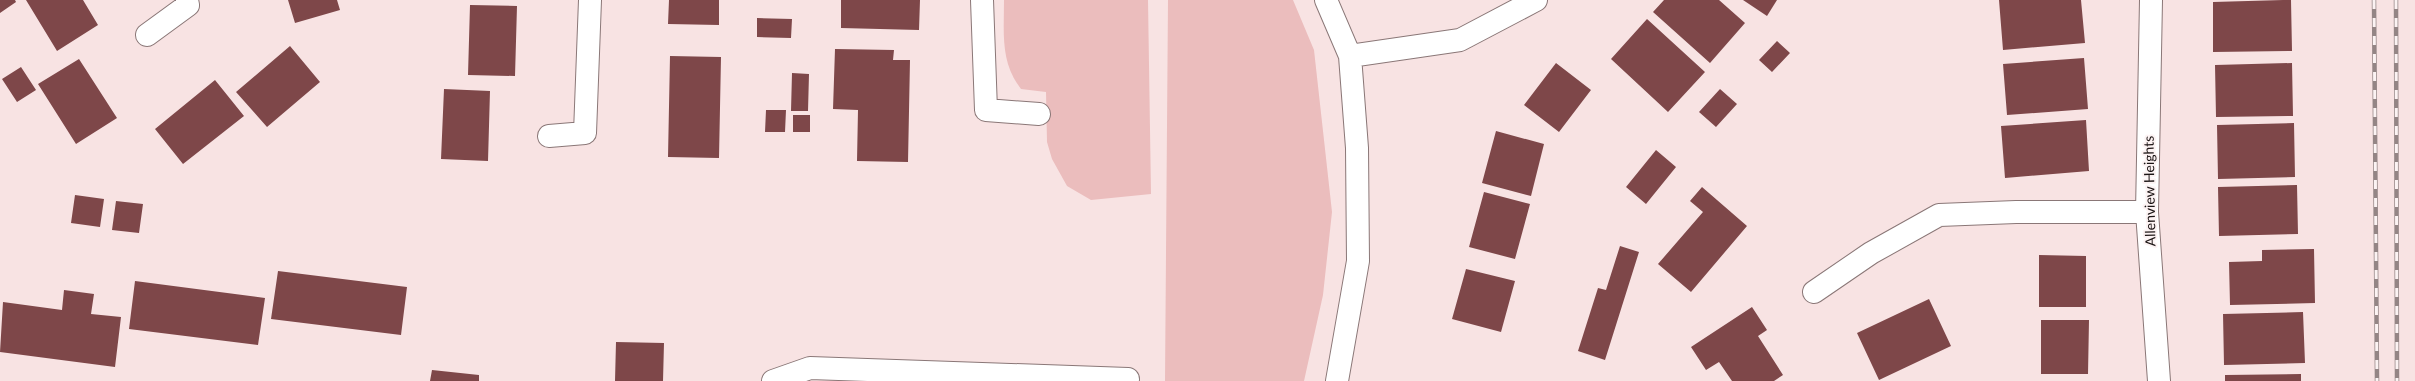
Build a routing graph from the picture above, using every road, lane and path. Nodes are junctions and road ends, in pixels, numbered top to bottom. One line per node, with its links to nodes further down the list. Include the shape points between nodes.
1 (187, 0): 7 (street, via 188,5)
2 (590, 0): 10 (street, via 585,133)
3 (982, 0): 9 (street, via 986,110)
4 (1326, 0): 8 (street)
5 (1536, 0): 8 (street, via 1460,40)
6 (2151, 0): 11 (street, Allenview Heights)
7 (148, 35)
8 (1350, 56): 15 (street, via 1357,148 1358,261)
9 (1039, 114)
10 (549, 136)
11 (2147, 212): 12 (street, via 1939,215 1872,253); 16 (street, Allenview Heights)
12 (1814, 292)
13 (1128, 379): 14 (street, via 810,368)
14 (773, 381)
15 (1337, 381)
16 (2159, 381)

